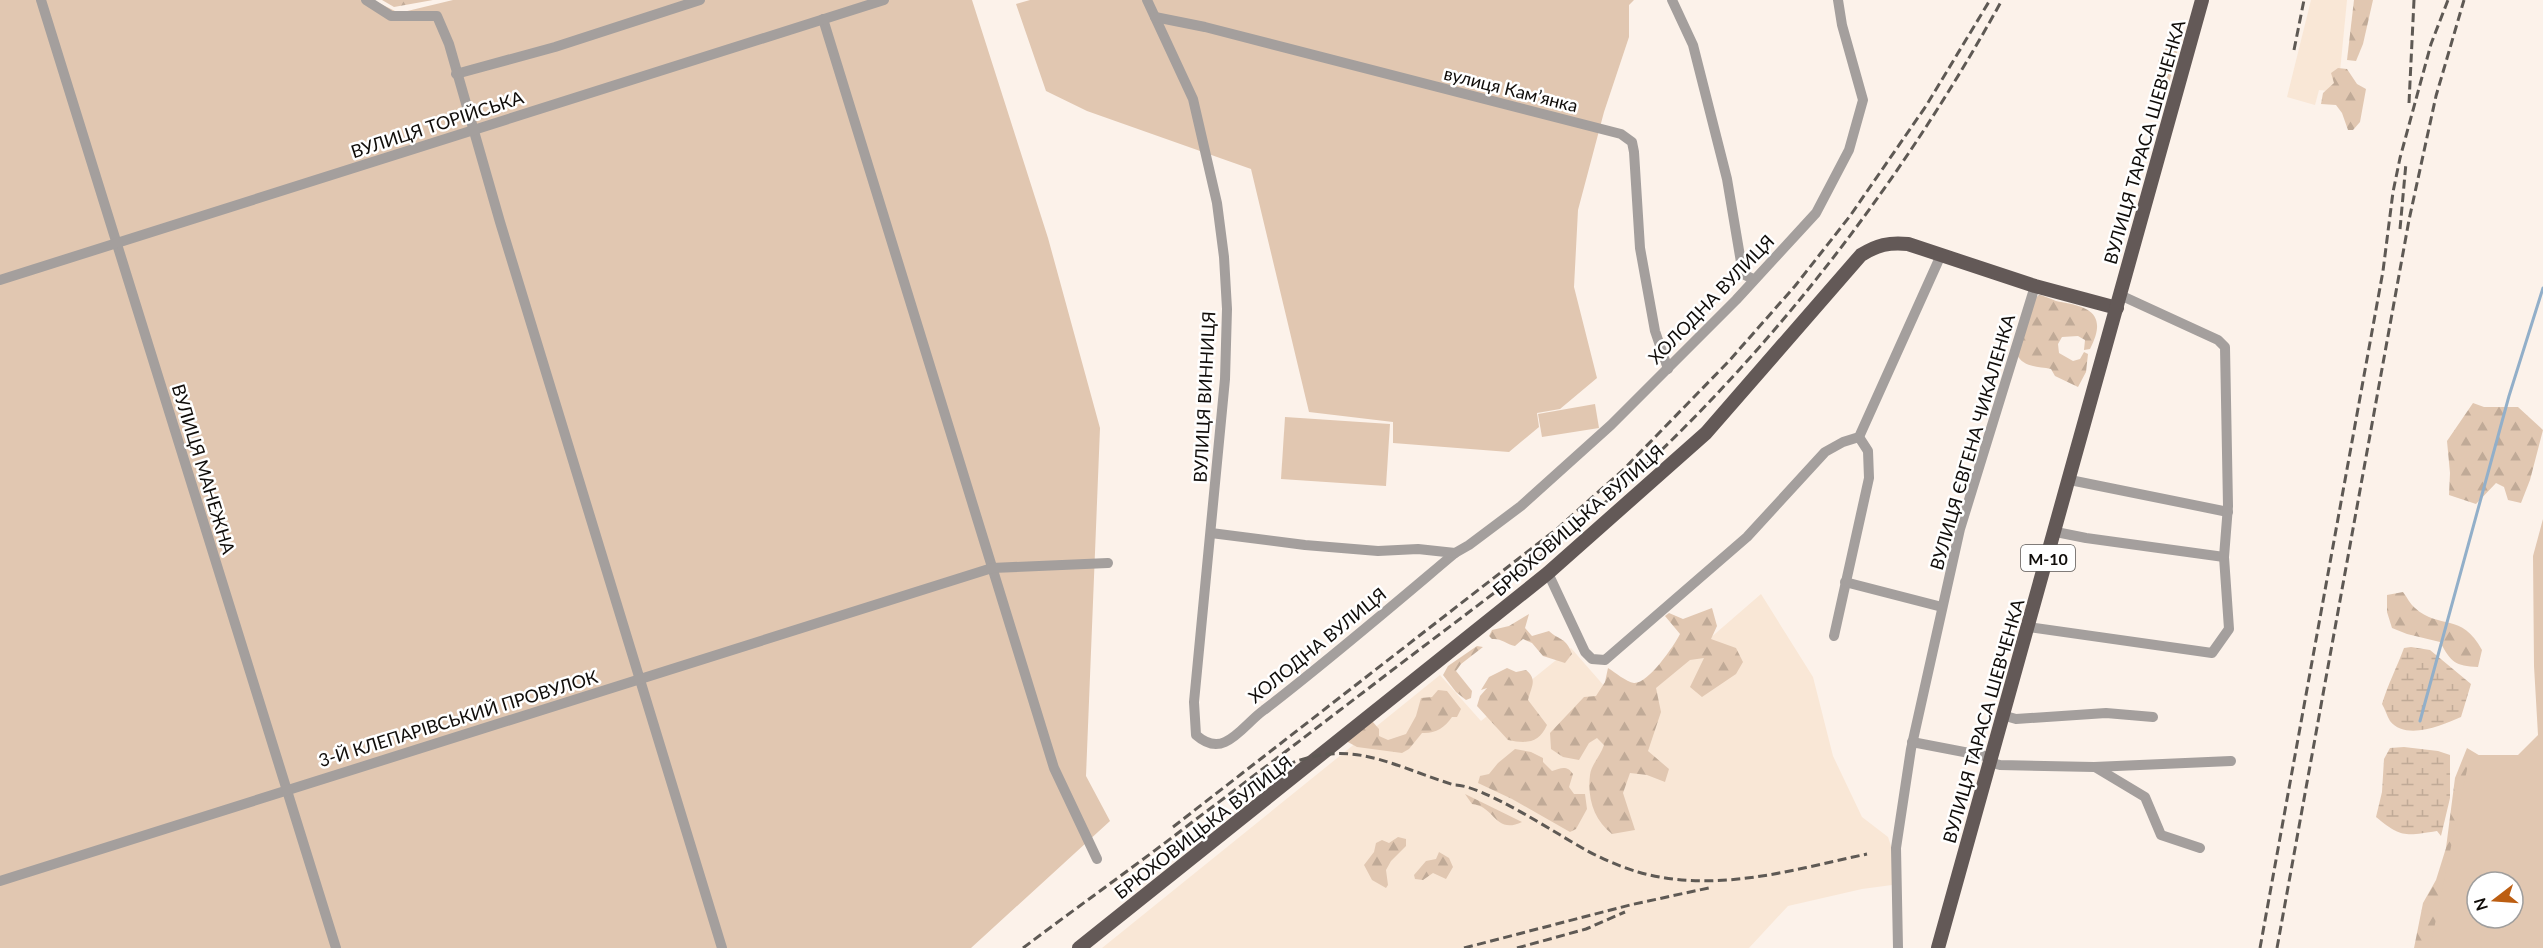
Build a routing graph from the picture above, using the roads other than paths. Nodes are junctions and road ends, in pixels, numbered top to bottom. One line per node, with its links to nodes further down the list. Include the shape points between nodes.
1 (41, 0): 13 (street, ВУЛИЦЯ МАНЕЖНА)
2 (366, 0): 11 (street, via 391,16 437,16)
3 (700, 0): 11 (street)
4 (884, 0): 10 (street, ВУЛИЦЯ ТОРІЙСЬКА)
5 (1147, 0): 9 (street, ВУЛИЦЯ ВИННИЦЯ)
6 (1672, 0): 15 (street, via 1693,45 1727,179 1743,274)
7 (1838, 0): 15 (street, ХОЛОДНА ВУЛИЦЯ, via 1863,100 1852,140 1816,213)
8 (2202, 0): 18 (main road, ВУЛИЦЯ ТАРАСА ШЕВЧЕНКА / М-10)
9 (1155, 17): 19 (street, вулиця Камʼянка, via 1621,134 1632,142 1634,152 1640,248 1655,331); 23 (street, ВУЛИЦЯ ВИННИЦЯ, via 1193,99 1217,203 1224,257 1225,379)
10 (823, 19): 12 (street, ВУЛИЦЯ ТОРІЙСЬКА); 28 (street)
11 (456, 74): 12 (street)
12 (474, 130): 13 (street, ВУЛИЦЯ ТОРІЙСЬКА); 34 (street)
13 (117, 243): 16 (street, ВУЛИЦЯ ТОРІЙСЬКА); 42 (street, ВУЛИЦЯ МАНЕЖНА)
14 (1941, 255): 17 (main road, БРЮХОВИЦЬКА ВУЛИЦЯ); 20 (street); 29 (main road, БРЮХОВИЦЬКА ВУЛИЦЯ, via 1888,242 1861,255 1706,433)
15 (1753, 279): 19 (street, ХОЛОДНА ВУЛИЦЯ)
16 (0, 280)
17 (2035, 286): 18 (main road, БРЮХОВИЦЬКА ВУЛИЦЯ); 31 (street, ВУЛИЦЯ ЄВГЕНА ЧИКАЛЕНКА, via 1960,529)
18 (2118, 302): 21 (main road, ВУЛИЦЯ ТАРАСА ШЕВЧЕНКА / М-10); 22 (street, via 2218,340 2225,347)
19 (1668, 369): 25 (street, ХОЛОДНА ВУЛИЦЯ, via 1521,506)
20 (1859, 437): 29 (street, via 1825,452 1747,537 1605,660 1592,659 1585,652); 30 (street, via 1868,451 1869,478)
21 (2070, 480): 22 (street); 24 (main road, ВУЛИЦЯ ТАРАСА ШЕВЧЕНКА / М-10)
22 (2228, 512): 26 (street)
23 (1211, 532): 25 (street, via 1305,545); 37 (street, ВУЛИЦЯ ВИННИЦЯ, via 1194,702)
24 (2056, 532): 26 (street); 32 (main road, ВУЛИЦЯ ТАРАСА ШЕВЧЕНКА / М-10)
25 (1455, 553): 37 (street, ХОЛОДНА ВУЛИЦЯ, via 1230,740 1217,744 1202,741)
26 (2224, 557): 32 (street, via 2229,629 2212,653)
27 (1108, 563): 28 (street, 3-Й КЛЕПАРІВСЬКИЙ ПРОВУЛОК)
28 (992, 568): 34 (street, 3-Й КЛЕПАРІВСЬКИЙ ПРОВУЛОК); 44 (street, via 1054,768)
29 (1548, 573): 48 (main road, БРЮХОВИЦЬКА ВУЛИЦЯ)
30 (1845, 582): 31 (street); 33 (street)
31 (1942, 607): 38 (street, ВУЛИЦЯ ЄВГЕНА ЧИКАЛЕНКА)
32 (2028, 627): 35 (main road, ВУЛИЦЯ ТАРАСА ШЕВЧЕНКА / М-10)
33 (1834, 636)
34 (639, 679): 42 (street, 3-Й КЛЕПАРІВСЬКИЙ ПРОВУЛОК); 47 (street)
35 (2002, 715): 36 (street, via 2016,719 2106,713); 39 (main road, ВУЛИЦЯ ТАРАСА ШЕВЧЕНКА / М-10)
36 (2153, 717)
37 (1196, 735)
38 (1912, 742): 39 (street); 49 (street, ВУЛИЦЯ ЄВГЕНА ЧИКАЛЕНКА, via 1896,848)
39 (1990, 760): 41 (street, via 2000,765); 50 (main road, ВУЛИЦЯ ТАРАСА ШЕВЧЕНКА / М-10)
40 (2231, 761): 41 (street)
41 (2094, 767): 43 (street, via 2145,797 2161,834)
42 (287, 789): 45 (street, 3-Й КЛЕПАРІВСЬКИЙ ПРОВУЛОК); 46 (street, ВУЛИЦЯ МАНЕЖНА)
43 (2200, 848)
44 (1097, 859)
45 (0, 880)
46 (336, 948)
47 (722, 948)
48 (1079, 948)
49 (1898, 948)
50 (1938, 948)

